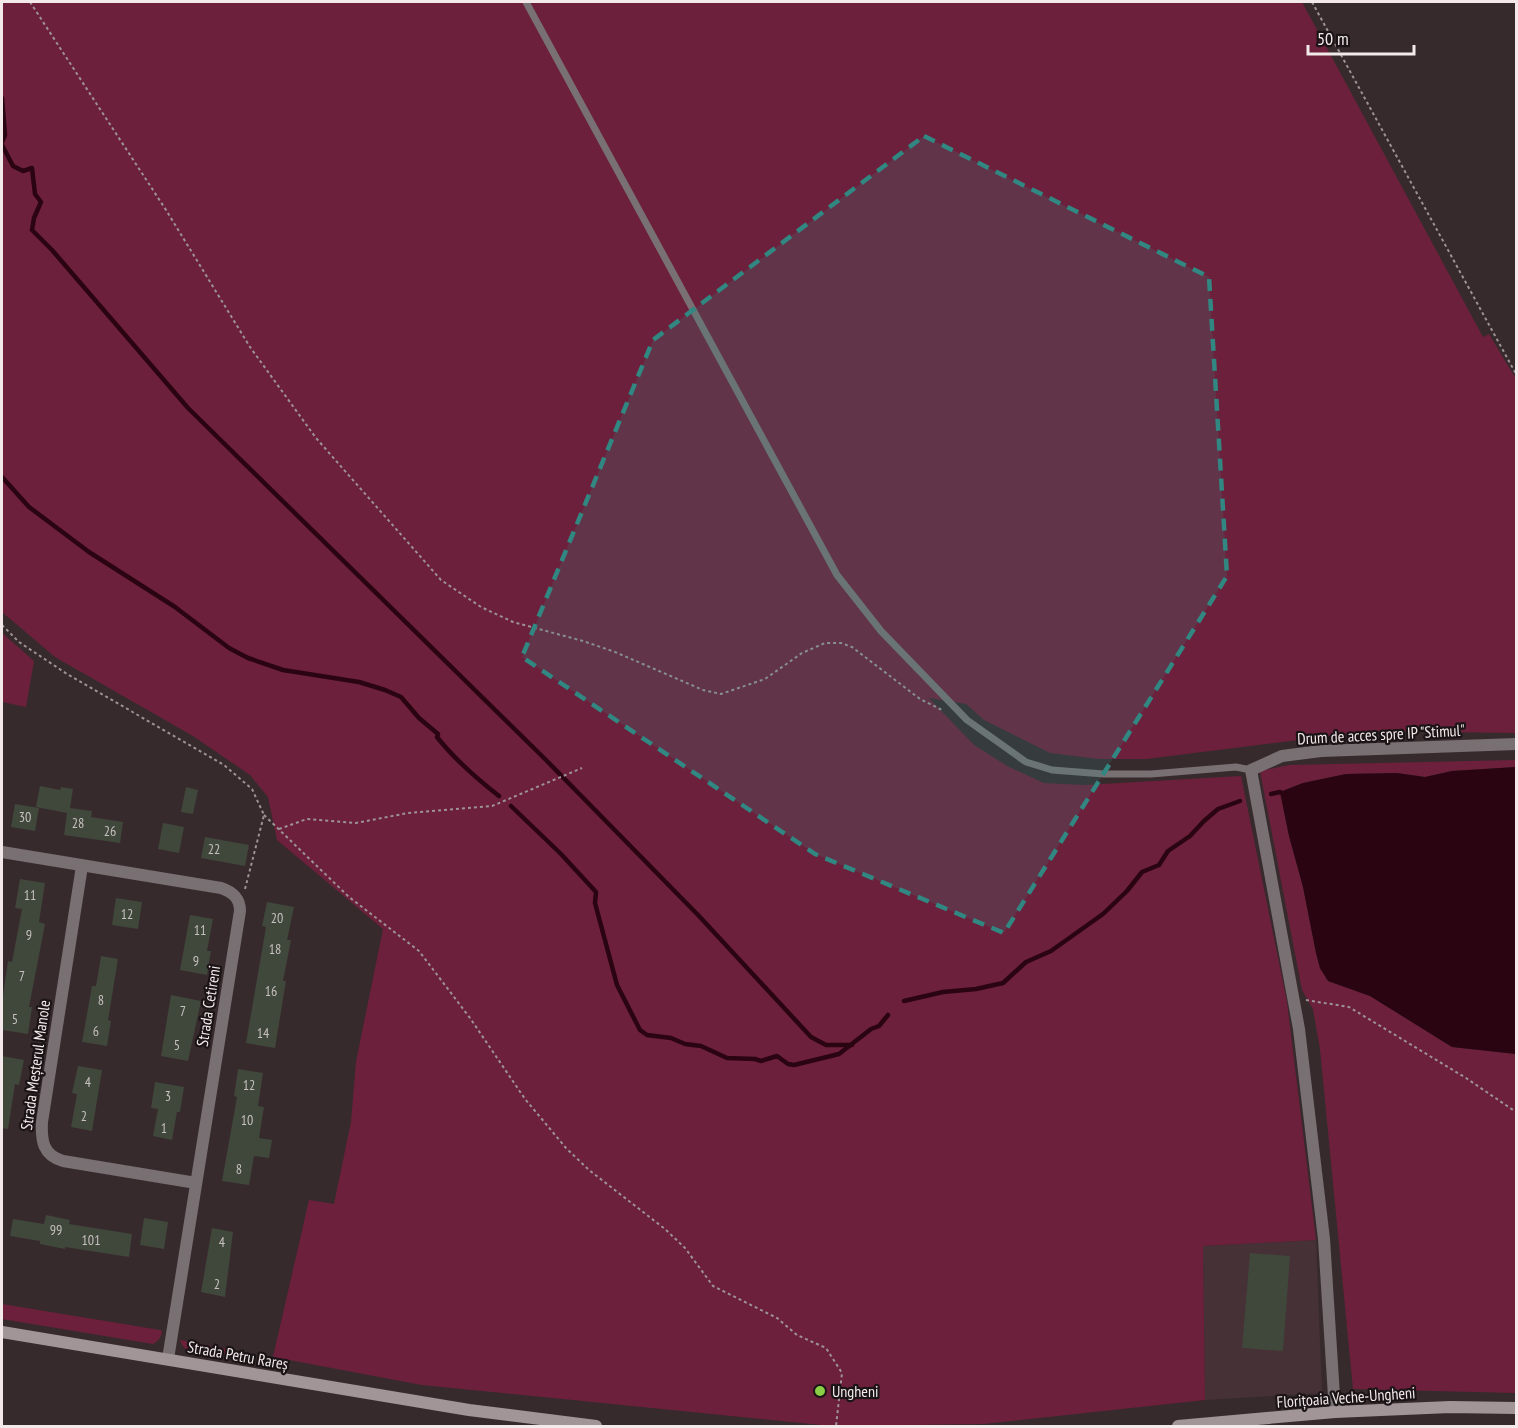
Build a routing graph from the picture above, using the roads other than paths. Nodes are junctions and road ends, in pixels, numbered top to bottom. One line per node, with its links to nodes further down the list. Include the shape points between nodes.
1 (526, 2): 3 (lane, via 837,575 881,631 967,720 1026,762 1052,771 1104,774 1227,767)
2 (1516, 744): 3 (street, Drum de acces spre IP "Stimul", via 1321,752 1282,756)
3 (1251, 770): 10 (street, via 1294,998 1324,1239)
4 (2, 852): 5 (street)
5 (82, 866): 6 (street, Strada Meșterul Manole, via 42,1122 43,1146 63,1161); 6 (street, Strada Cetireni, via 221,888 238,899 240,911)
6 (196, 1183): 8 (street, Strada Cetireni)
7 (2, 1332): 8 (main road, Strada Petru Rareș)
8 (168, 1359): 11 (main road, Strada Petru Rareș, via 469,1410)
9 (1516, 1408): 10 (main road, Florițoaia Veche-Ungheni)
10 (1335, 1412): 12 (main road, Florițoaia Veche-Ungheni)
11 (596, 1426)
12 (1178, 1426)

